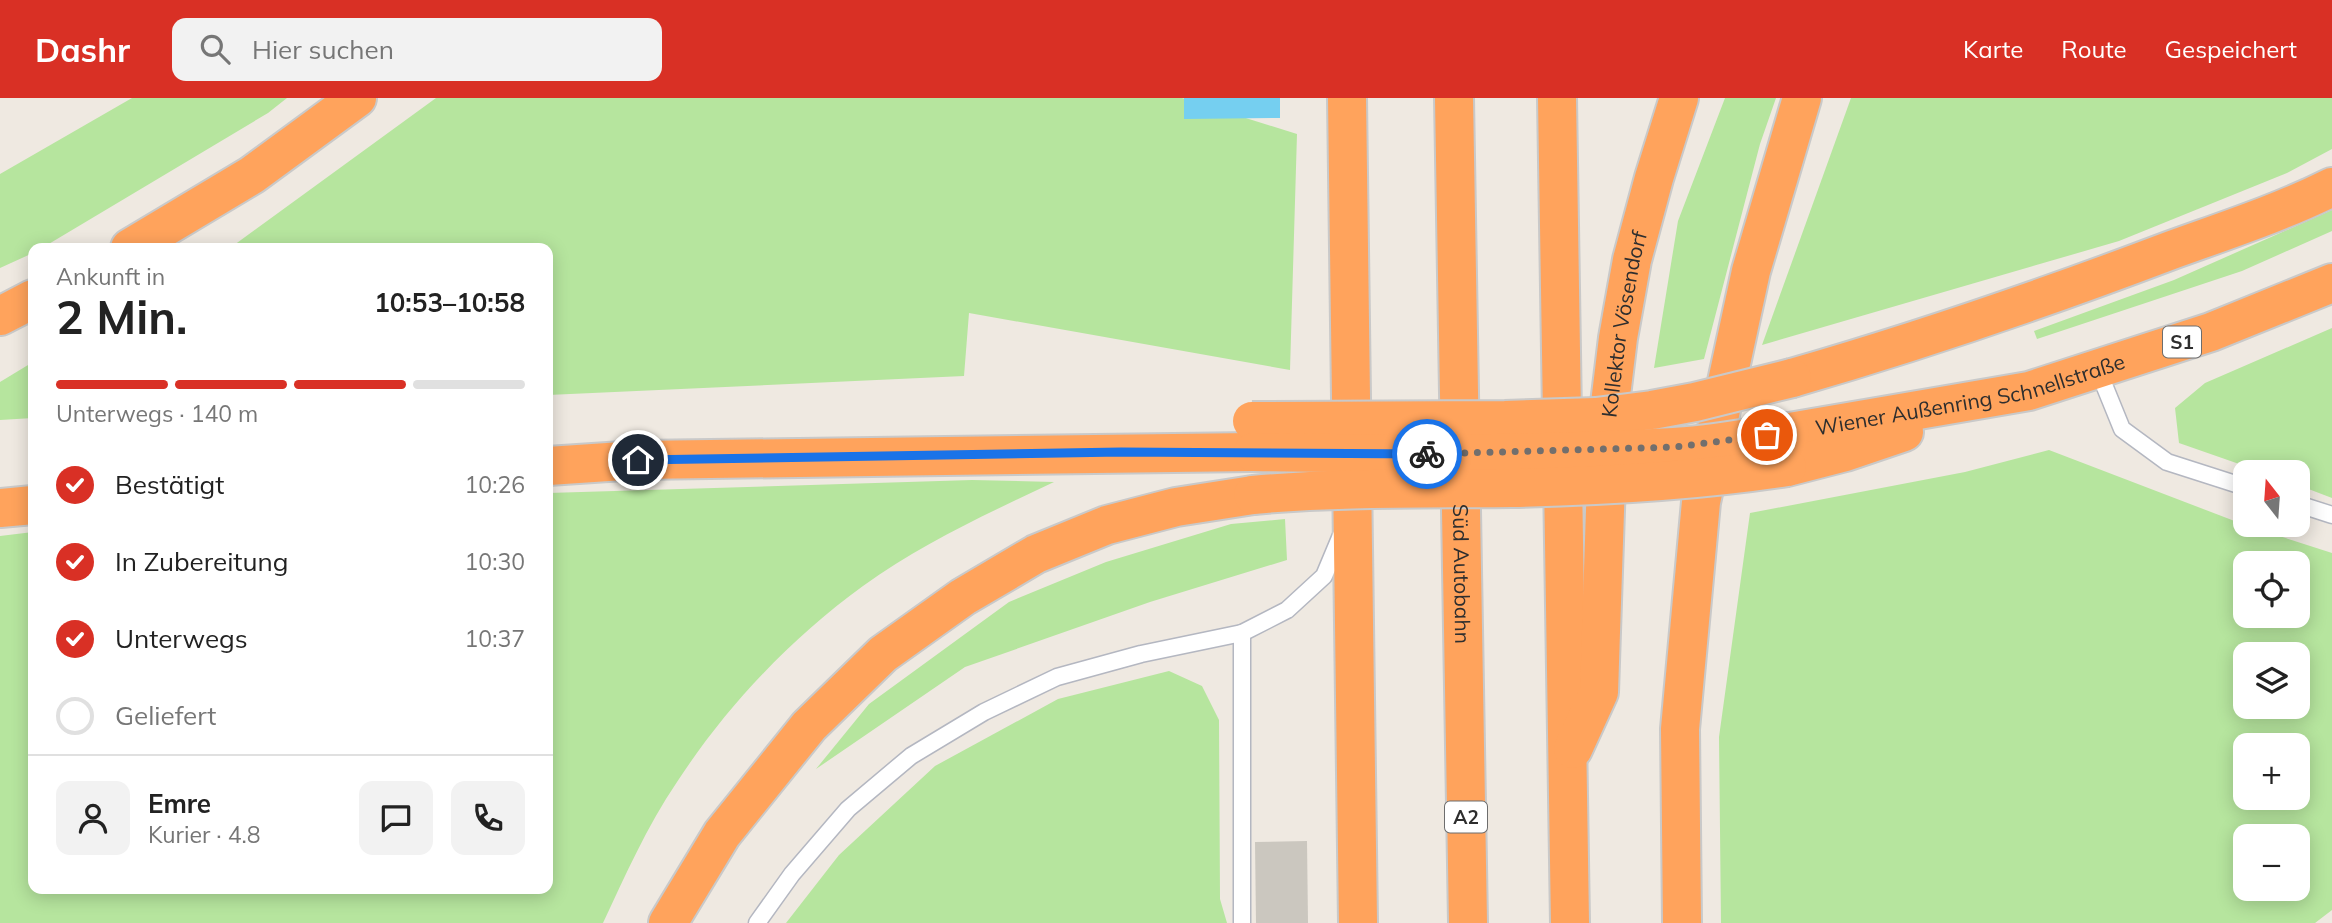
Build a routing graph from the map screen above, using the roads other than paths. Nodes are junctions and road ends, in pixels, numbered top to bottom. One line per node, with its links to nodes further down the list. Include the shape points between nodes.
1 (357, 98): 8 (highway, via 252,175)
2 (1347, 98): 17 (highway)
3 (1454, 98): 28 (highway, Süd Autobahn / A2)
4 (1557, 98): 23 (highway)
5 (1679, 98): 23 (highway, Kollektor Vösendorf, via 1632,260 1618,338 1608,420 1599,692)
6 (1802, 98): 30 (highway, via 1751,271 1701,502 1680,729)
7 (2332, 187): 13 (highway, bridge, via 2000,313 1889,350 1673,406 1596,417)
8 (138, 243)
9 (2332, 283): 12 (highway, Wiener Außenring Schnellstraße / S1, via 2211,332)
10 (28, 302): 11 (highway)
11 (0, 316)
12 (2098, 370): 14 (highway, Wiener Außenring Schnellstraße / S1); 16 (lane, via 2122,429 2167,462)
13 (1253, 436): 14 (highway, Wiener Außenring Schnellstraße / S1, bridge, via 1383,454); 15 (highway, via 1121,452)
14 (1788, 449): 24 (highway, bridge, via 1747,473 1660,481 1515,488 1310,489 1253,495 1176,507 1107,525 1036,554 963,597 883,654 808,726 722,834)
15 (553, 466)
16 (2233, 483)
17 (1354, 503): 22 (lane, via 1324,576 1287,610); 27 (highway)
18 (28, 505): 19 (highway)
19 (0, 508)
20 (2310, 508): 21 (lane)
21 (2332, 514)
22 (1242, 633): 25 (lane, via 1141,653 1057,677 984,712 911,756 848,809); 26 (lane)
23 (1568, 761): 29 (highway)
24 (668, 923)
25 (757, 923)
26 (1242, 923)
27 (1358, 923)
28 (1468, 923)
29 (1570, 923)
30 (1682, 923)

